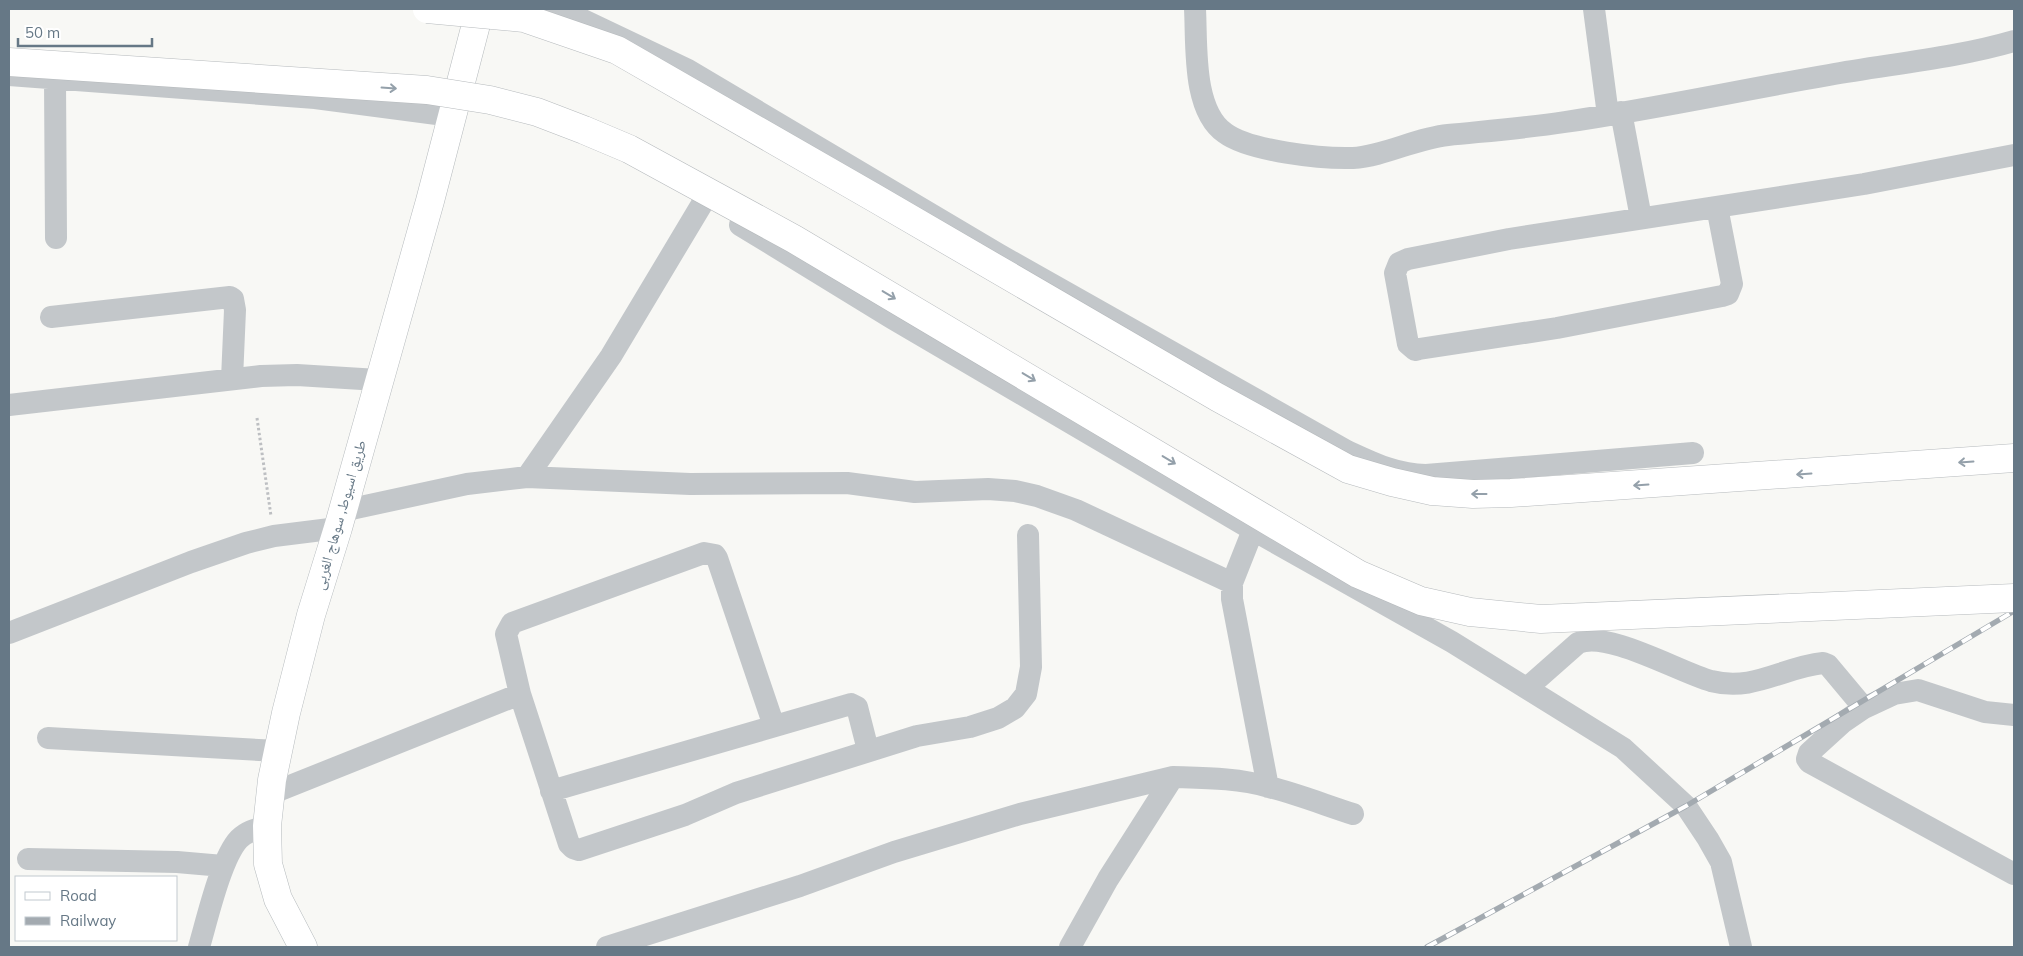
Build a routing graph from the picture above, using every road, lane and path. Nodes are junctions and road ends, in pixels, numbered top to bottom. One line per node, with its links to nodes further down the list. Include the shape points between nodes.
1 (427, 9): 23 (main road, one-way to 1, bridge, via 1511,493 1432,491 1392,482 1348,469 1226,402 617,50 524,18)
2 (555, 9): 22 (street, via 688,70 1007,258 1347,451 1376,464 1406,474 1426,475)
3 (1196, 9): 11 (street, via 1199,78 1214,124 1226,134 1254,146 1357,158 1436,136 1509,130)
4 (1594, 9): 11 (street)
5 (478, 14): 10 (main road, طريق اسيوط, سوهاج الغربى)
6 (2014, 41): 11 (street, via 1980,50)
7 (9, 62): 30 (main road, one-way to 30, bridge, via 427,90 490,100 537,112 629,149 794,239 1358,574 1421,601 1470,612 1541,619)
8 (9, 75): 9 (street)
9 (55, 80): 10 (street, via 315,98); 16 (street)
10 (456, 101): 13 (street, via 561,132 658,178); 19 (main road, طريق اسيوط, سوهاج الغربى)
11 (1614, 114): 15 (street)
12 (2014, 155): 14 (street, via 1864,184)
13 (702, 204): 24 (street, via 611,356); 26 (street, via 748,228 892,318)
14 (1717, 207): 15 (street); 15 (street, via 1732,284 1728,294 1585,323 1420,350 1408,344 1394,274 1399,264 1408,259)
15 (1641, 218)
16 (56, 238)
17 (51, 317): 18 (street, via 230,297 235,310)
18 (232, 379): 19 (street, via 279,375); 20 (street)
19 (378, 380): 25 (main road, طريق اسيوط, سوهاج الغربى)
20 (9, 405)
21 (257, 418): 28 (path)
22 (1694, 453)
23 (2014, 458)
24 (527, 477): 25 (street, via 467,484); 29 (street, via 690,484 847,483 915,492 1015,491 1076,510)
25 (340, 520): 28 (street); 39 (main road, طريق اسيوط, سوهاج الغربى, via 311,615)
26 (1253, 530): 29 (street); 32 (street)
27 (1028, 535): 38 (street, via 1031,667 1026,694 1015,708 998,718)
28 (274, 536): 31 (street, via 210,555)
29 (1232, 583): 41 (street, via 1232,599)
30 (2014, 598)
31 (9, 633)
32 (1527, 688): 34 (street, via 1578,643 1596,639 1624,646 1714,681 1749,683 1823,663); 53 (street, via 1623,748 1686,806 1721,862)
33 (520, 694): 36 (street, via 506,634 512,623 704,552 717,558); 42 (street); 43 (street)
34 (1864, 708): 35 (street, via 1894,694 1918,690 1985,712); 48 (street, via 1809,753 1809,762)
35 (2014, 715)
36 (774, 726): 38 (street, via 854,705); 42 (street)
37 (48, 738): 39 (street)
38 (868, 750): 42 (street, via 736,793 685,815 579,850 569,844)
39 (278, 751): 43 (main road, طريق اسيوط, سوهاج الغربى)
40 (1173, 777): 41 (street); 51 (street, via 1020,814); 52 (street, via 1108,879)
41 (1268, 787): 44 (street)
42 (551, 791)
43 (270, 794): 45 (main road, طريق اسيوط, سوهاج الغربى)
44 (1353, 814)
45 (266, 826): 47 (street, via 239,838); 50 (main road, طريق اسيوط, سوهاج الغربى, via 266,846 278,899)
46 (28, 859): 47 (street)
47 (223, 866): 49 (street)
48 (2014, 874)
49 (199, 947)
50 (303, 947)
51 (607, 947)
52 (1070, 947)
53 (1741, 947)

